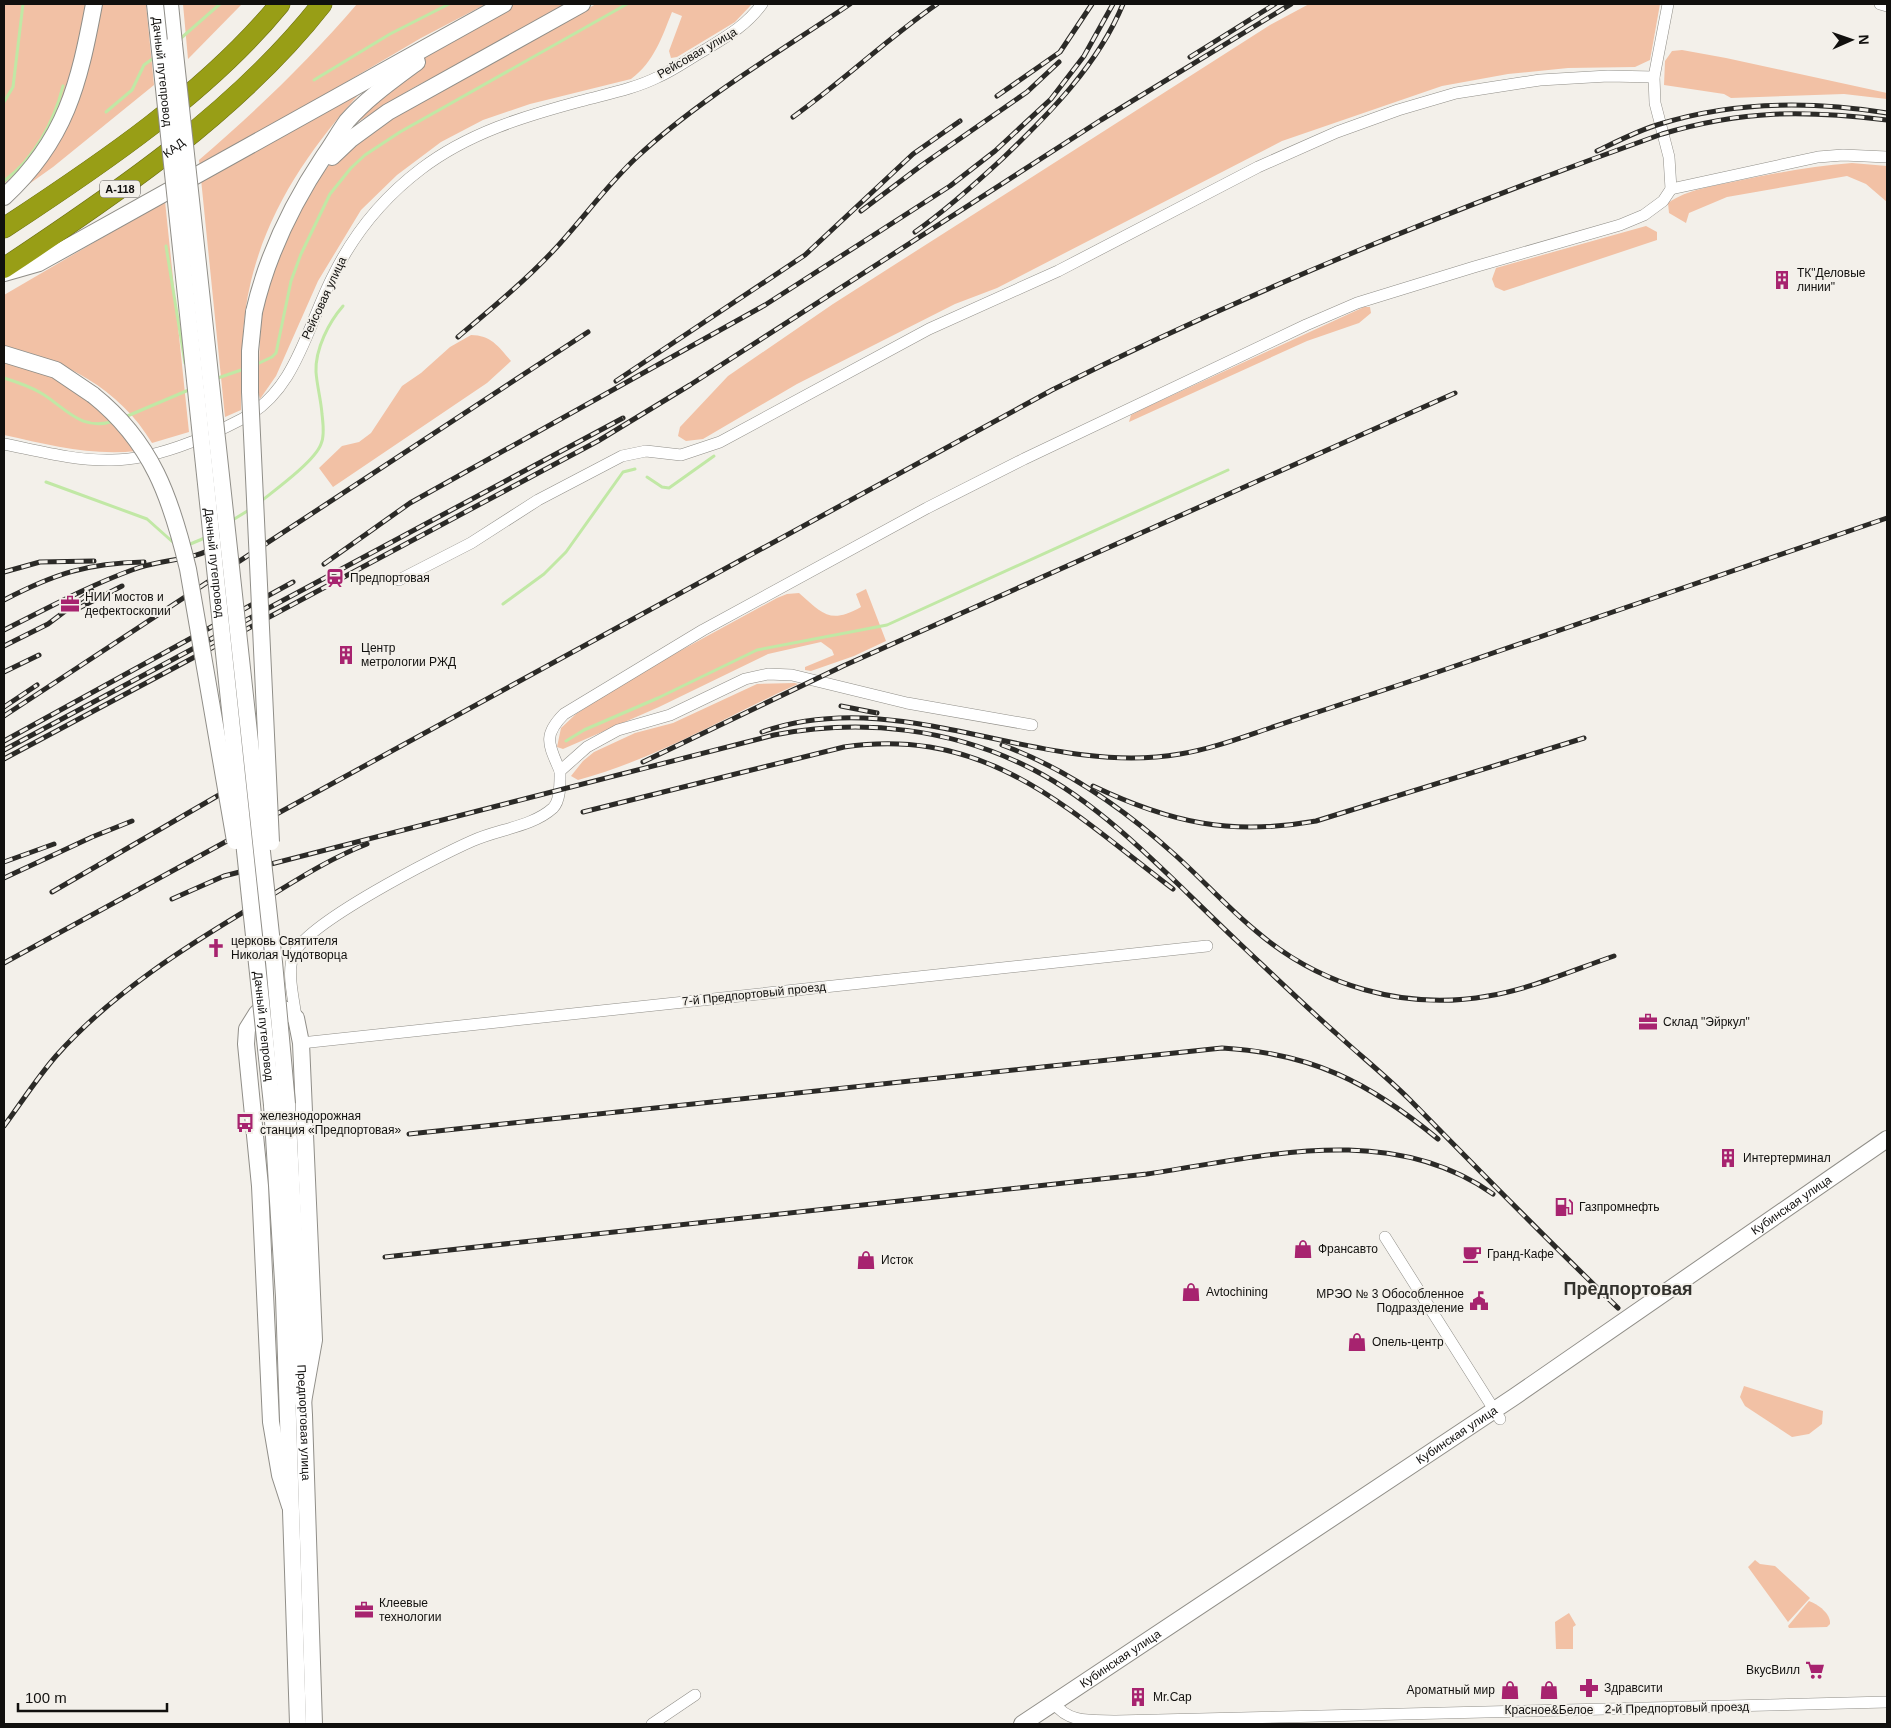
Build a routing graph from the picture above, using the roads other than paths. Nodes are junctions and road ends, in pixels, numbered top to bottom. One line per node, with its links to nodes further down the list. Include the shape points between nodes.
1 (94, 4): 20 (main road, via 80,72 61,126 34,166)
2 (155, 4): 30 (main road, Дачный путепровод, bridge)
3 (170, 4): 31 (main road, Дачный путепровод, bridge)
4 (280, 4): 13 (highway, А-118)
5 (322, 4): 14 (highway, КАД / А-118)
6 (335, 4): 14 (highway)
7 (504, 4): 15 (main road)
8 (582, 4): 18 (main road, via 388,112 351,138)
9 (762, 4): 25 (street, Рейсовая улица, via 738,30 658,77 502,125 440,156 406,180 349,247 282,387 272,399 248,416 186,442 122,460 80,458)
10 (1668, 4): 16 (street)
11 (1880, 4): 12 (street)
12 (1887, 6)
13 (271, 12): 21 (highway, А-118, via 236,51 146,130 92,171)
14 (310, 20): 22 (highway, КАД / А-118, via 229,102 113,194)
15 (462, 27): 18 (main road, via 382,89 348,121); 23 (main road, via 39,263)
16 (1654, 77): 19 (street, via 1655,103 1669,157); 26 (street, via 1540,80 1456,93 1337,132 1258,167 1058,270 929,329 720,442 681,455 646,451 622,456)
17 (1887, 157): 19 (street, via 1818,157)
18 (309, 179): 31 (main road, bridge, via 277,239 261,283 250,351 265,746 275,905)
19 (1671, 189): 28 (street, via 1663,201 1644,215 1620,225 1357,303 927,508 704,630 564,714 552,726 549,738)
20 (4, 197)
21 (4, 228)
22 (4, 268)
23 (4, 273)
24 (4, 354): 30 (main road, bridge, via 56,370 117,416 150,459 168,498 188,569 248,923)
25 (4, 444)
26 (399, 580)
27 (1032, 725): 28 (street, via 907,703 792,675 768,674 745,679 670,714 618,730 587,747)
28 (560, 771): 32 (street, via 560,789 555,806 539,818 465,845 369,895 328,920 303,941 294,953 290,970)
29 (1207, 946): 33 (street, 7-й Предпортовый проезд)
30 (257, 948): 34 (main road, Дачный путепровод, bridge)
31 (274, 962): 34 (main road, Дачный путепровод, bridge)
32 (296, 1018): 33 (main road); 40 (main road, via 284,1009 257,1013 248,1030 246,1044 260,1186 271,1422 280,1475)
33 (301, 1042): 38 (main road, via 314,1340)
34 (280, 1121): 38 (main road, Предпортовая улица); 40 (main road, Предпортовая улица)
35 (1887, 1139): 39 (main road, Кубинская улица)
36 (1887, 1151): 39 (main road, Кубинская улица)
37 (1385, 1237): 39 (street)
38 (303, 1402): 45 (main road, Предпортовая улица)
39 (1497, 1414): 43 (main road, Кубинская улица)
40 (290, 1506): 44 (main road, Предпортовая улица)
41 (695, 1696): 46 (street)
42 (1887, 1702): 43 (street, 2-й Предпортовый проезд, via 1116,1721 1074,1720)
43 (1057, 1707): 47 (main road, Кубинская улица); 48 (main road, Кубинская улица)
44 (298, 1724)
45 (314, 1724)
46 (652, 1724)
47 (1022, 1724)
48 (1041, 1724)

